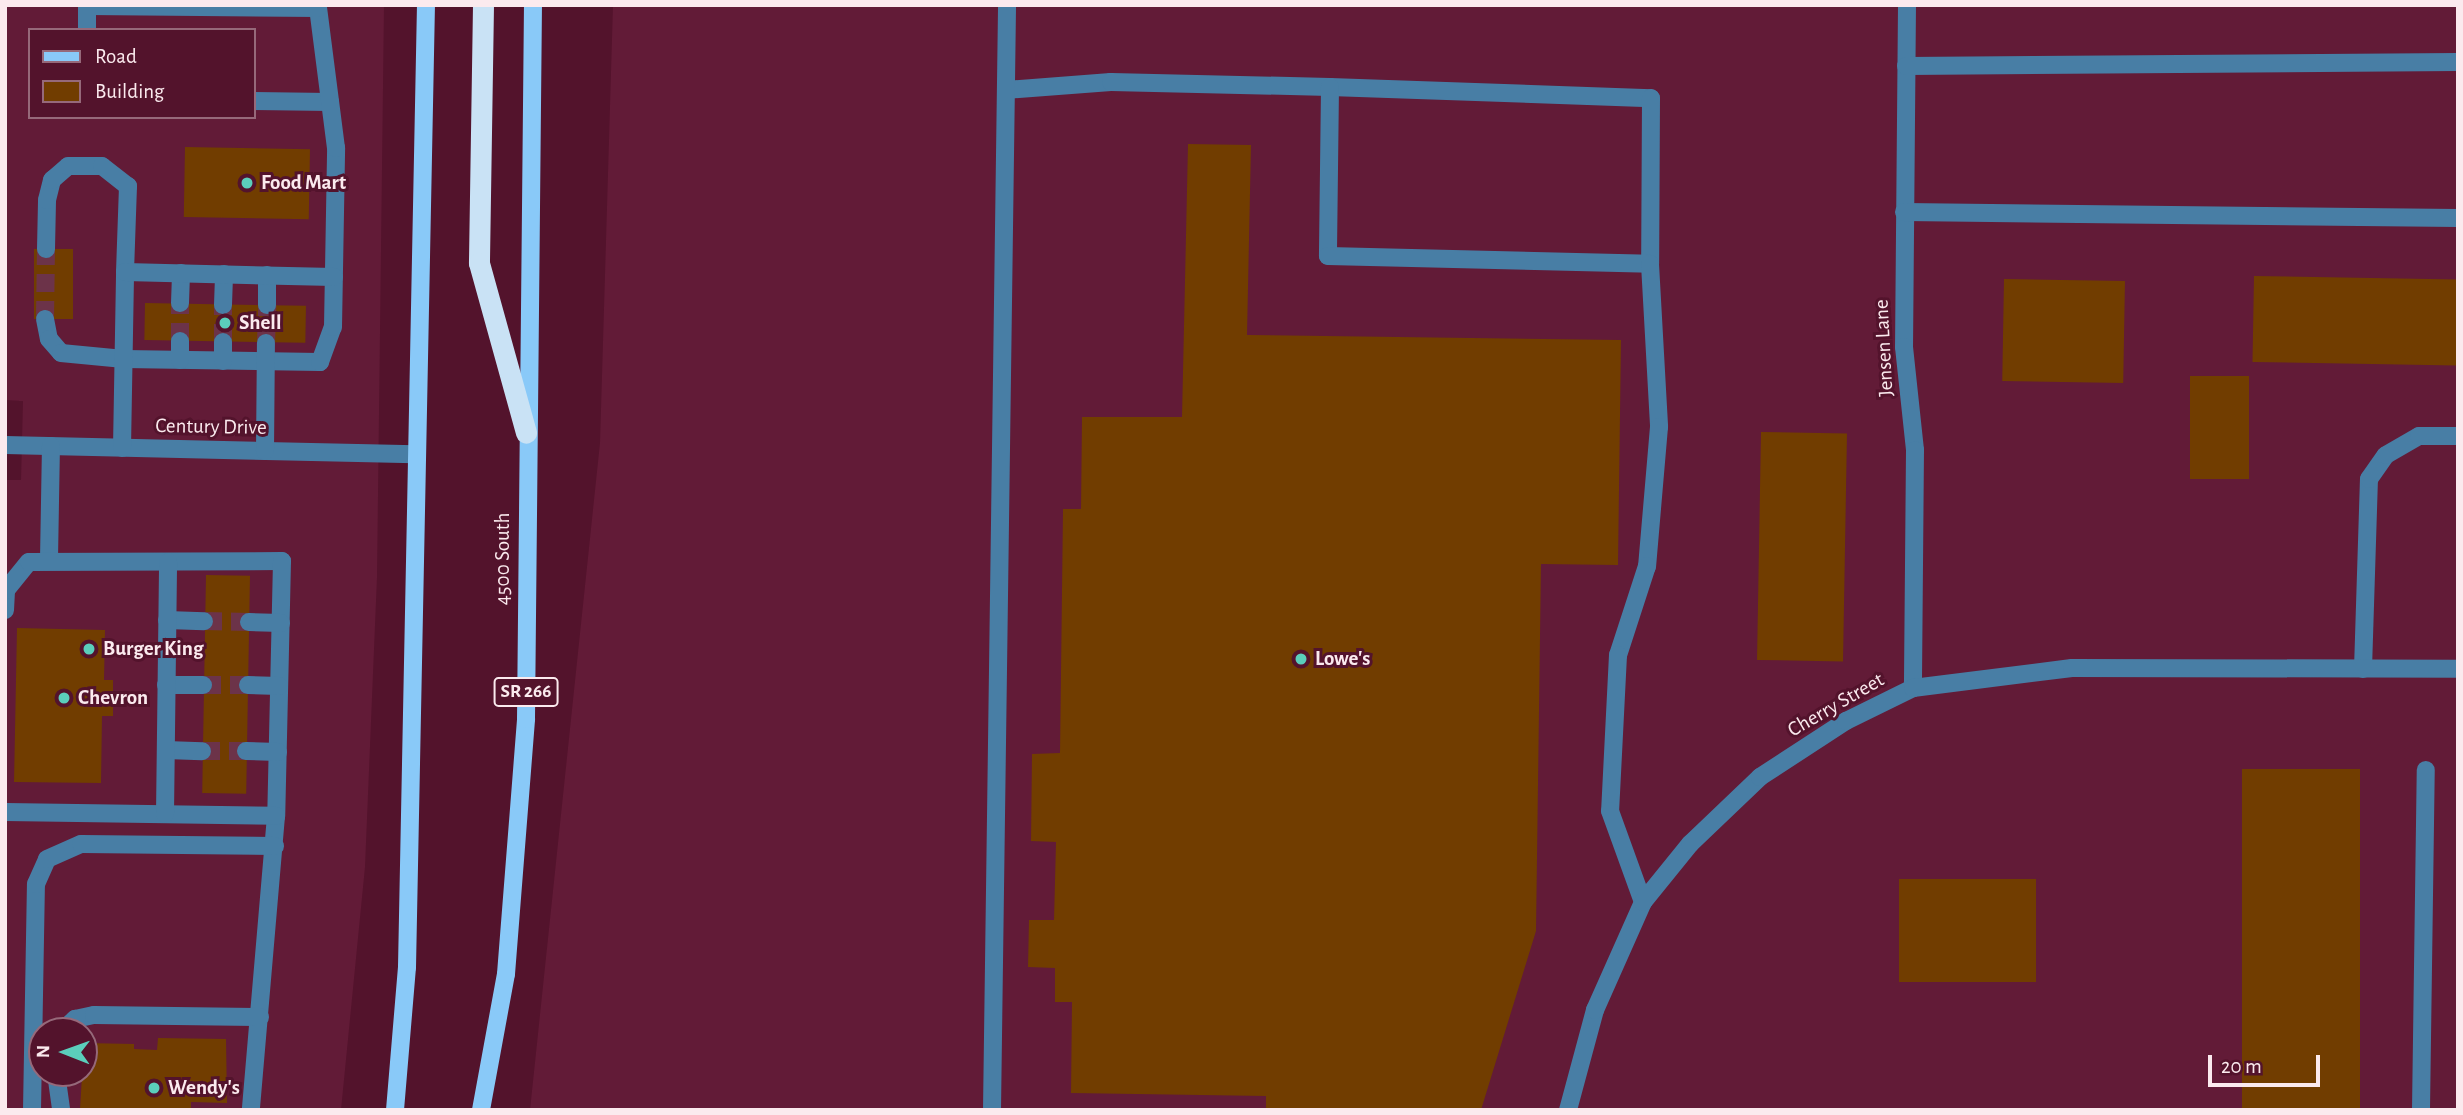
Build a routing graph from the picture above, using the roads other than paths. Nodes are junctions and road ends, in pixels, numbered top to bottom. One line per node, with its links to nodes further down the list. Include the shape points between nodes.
1 (426, 5): 39 (main road)
2 (483, 5): 33 (highway, via 479,263)
3 (533, 5): 33 (main road, 4500 South / SR 266)
4 (1007, 5): 10 (street)
5 (1907, 5): 8 (street, Jensen Lane)
6 (87, 28): 12 (street, via 87,6 318,8)
7 (2458, 62): 8 (street)
8 (1906, 66): 13 (street, Jensen Lane)
9 (1330, 87): 10 (street, via 1111,82); 16 (street, via 1651,98); 16 (street, via 1328,256)
10 (1006, 90): 72 (street)
11 (256, 101): 12 (street)
12 (330, 102): 21 (street, via 336,148)
13 (1904, 212): 14 (street); 53 (street, Jensen Lane, via 1904,347 1915,450)
14 (2458, 218)
15 (46, 249): 17 (street, via 47,200 59,172 80,164 102,166 128,186)
16 (1650, 264): 63 (street, via 1659,427 1647,566 1618,655 1610,811)
17 (125, 272): 18 (street); 29 (street)
18 (181, 274): 19 (street); 22 (street)
19 (224, 274): 20 (street); 23 (street)
20 (267, 275): 21 (street); 24 (street)
21 (334, 277): 32 (street, via 334,327 320,362)
22 (180, 303)
23 (223, 305)
24 (267, 305)
25 (45, 319): 29 (street, via 49,339 61,353)
26 (180, 341): 30 (street)
27 (223, 342): 31 (street)
28 (267, 343): 32 (street)
29 (124, 359): 30 (street); 37 (street)
30 (180, 360): 31 (street)
31 (223, 361): 32 (street)
32 (266, 361): 38 (street)
33 (526, 433): 71 (main road, 4500 South / SR 266, via 526,719 506,974)
34 (2458, 436): 47 (street, via 2420,436 2386,455 2369,479)
35 (5, 446): 36 (street, Century Drive)
36 (51, 446): 37 (street, Century Drive); 40 (street)
37 (122, 448): 38 (street, Century Drive)
38 (265, 451): 39 (street, Century Drive)
39 (415, 454): 70 (main road, via 407,967)
40 (49, 559): 41 (street); 42 (street, via 29,562 6,590)
41 (168, 562): 43 (street); 46 (street, via 282,561)
42 (5, 610)
43 (167, 620): 44 (street); 49 (street)
44 (204, 621)
45 (249, 622): 46 (street)
46 (281, 623): 52 (street)
47 (2363, 669): 48 (street, Cherry Street); 53 (street, Cherry Street, via 2072,668)
48 (2458, 669)
49 (166, 685): 50 (street); 54 (street)
50 (203, 685)
51 (248, 685): 52 (street)
52 (279, 686): 57 (street)
53 (1913, 688): 63 (street, Cherry Street, via 1846,720 1760,777 1690,844)
54 (166, 750): 55 (street); 60 (street)
55 (202, 751)
56 (246, 751): 57 (street)
57 (278, 752): 61 (street)
58 (2426, 770): 74 (street)
59 (5, 812): 60 (street)
60 (165, 814): 61 (street)
61 (276, 816): 62 (street)
62 (275, 846): 65 (street); 67 (street, via 80,844 47,859 36,884)
63 (1643, 902): 73 (street, Cherry Street, via 1595,1010)
64 (84, 1017): 65 (street)
65 (260, 1017): 69 (street)
66 (58, 1087): 68 (street)
67 (32, 1110)
68 (61, 1110)
69 (251, 1110)
70 (395, 1110)
71 (481, 1110)
72 (992, 1110)
73 (1568, 1110)
74 (2421, 1110)

